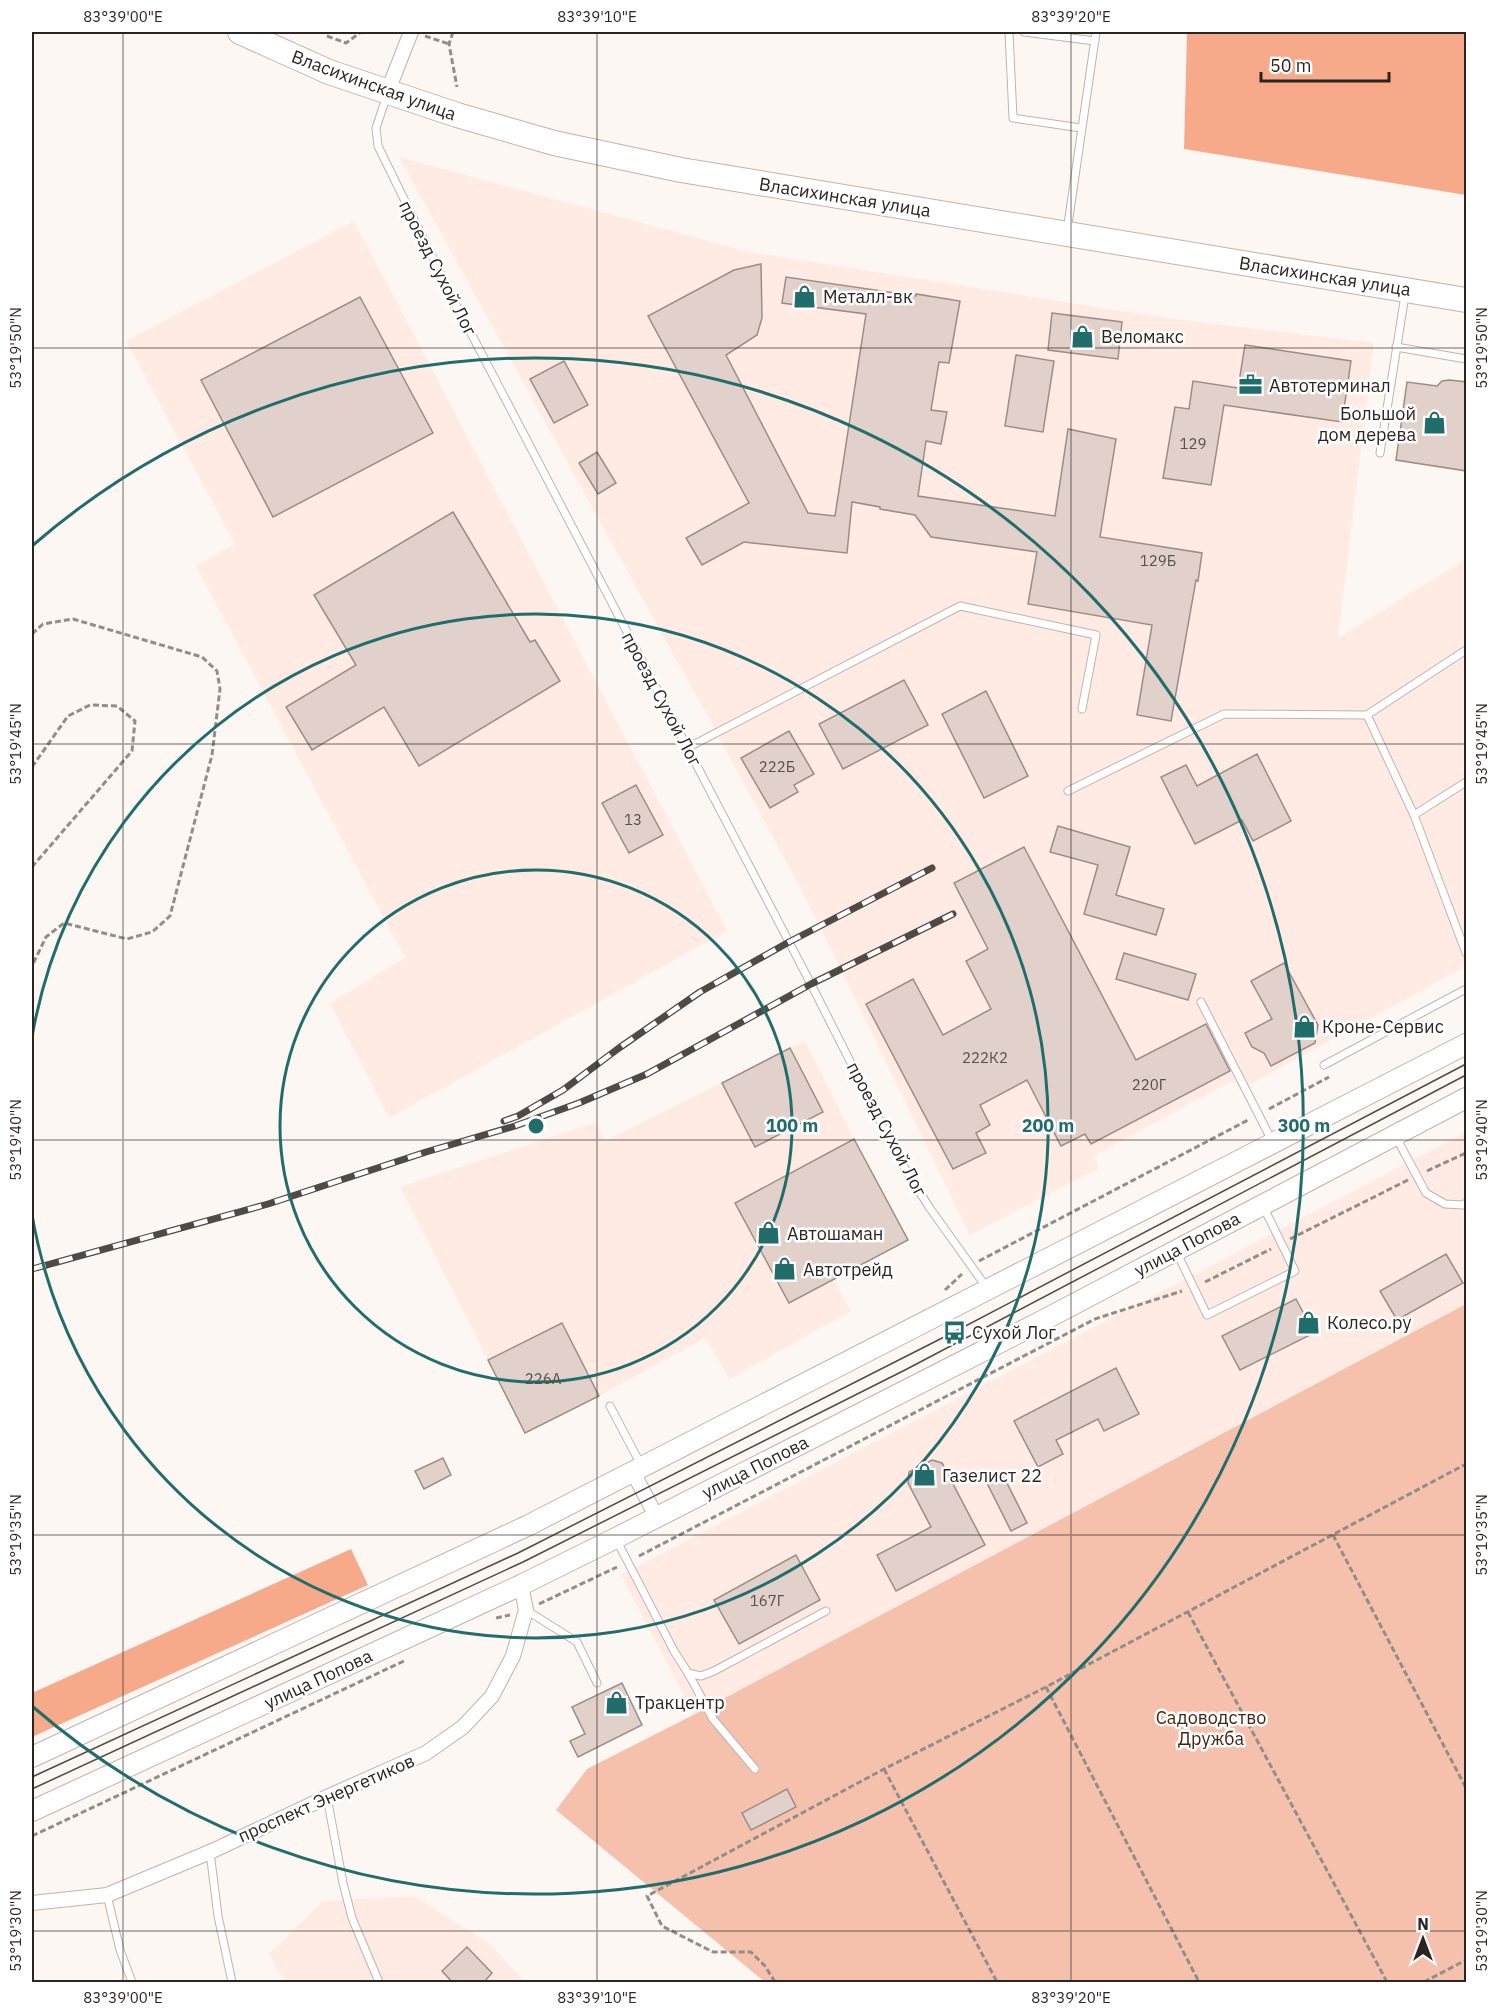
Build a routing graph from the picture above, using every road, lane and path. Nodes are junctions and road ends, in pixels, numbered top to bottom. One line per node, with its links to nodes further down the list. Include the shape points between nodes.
1 (240, 32): 12 (highway, Власихинская улица)
2 (361, 32): 8 (path, via 346,43)
3 (453, 32): 10 (path)
4 (1010, 32): 13 (lane, via 1013,118)
5 (1024, 32): 9 (lane)
6 (1096, 32): 9 (lane)
7 (416, 33): 10 (path); 12 (street)
8 (327, 36)
9 (1095, 41): 13 (lane)
10 (449, 44): 11 (path)
11 (457, 87)
12 (387, 93): 14 (highway, Власихинская улица, via 554,143 681,170); 24 (lane, проезд Сухой Лог, via 376,128 378,146 451,296)
13 (1081, 128): 14 (lane)
14 (1066, 233): 15 (highway, Власихинская улица)
15 (1406, 290): 16 (highway, Власихинская улица); 17 (lane)
16 (1467, 300)
17 (1396, 347): 18 (lane); 19 (lane)
18 (1467, 358)
19 (1380, 453)
20 (32, 634): 31 (path, via 43,624 73,619 202,657 217,671 220,689 212,755 170,916 152,932 127,939 64,923 46,937)
21 (1467, 650): 23 (lane)
22 (1082, 709): 24 (lane, via 1096,635 960,606)
23 (1367, 715): 27 (lane, via 1224,714); 28 (lane)
24 (687, 748): 47 (lane, проезд Сухой Лог, via 901,1162)
25 (32, 767): 29 (path, via 68,716 90,705 117,706 135,721 132,751)
26 (1467, 782): 28 (lane)
27 (1068, 791)
28 (1414, 814): 30 (lane)
29 (32, 867)
30 (1467, 953)
31 (32, 966)
32 (1467, 989): 35 (lane)
33 (1201, 1002): 38 (lane)
34 (1467, 1044): 40 (main road)
35 (1324, 1065)
36 (1331, 1076): 38 (path)
37 (1467, 1098): 39 (main road, улица Попова)
38 (1258, 1114): 40 (lane); 47 (path)
39 (1395, 1135): 42 (lane); 44 (main road, улица Попова)
40 (1273, 1143): 49 (main road)
41 (1467, 1153): 42 (path)
42 (1417, 1175): 43 (lane, via 1434,1198 1445,1204); 45 (path)
43 (1467, 1203)
44 (1262, 1205): 45 (lane); 46 (main road, улица Попова)
45 (1281, 1244): 48 (path); 48 (lane, via 1295,1272 1207,1315)
46 (1175, 1251): 48 (lane); 53 (main road, улица Попова)
47 (971, 1266): 49 (lane, проезд Сухой Лог)
48 (1194, 1287): 56 (path, via 1095,1319)
49 (988, 1290): 52 (main road)
50 (610, 1406): 52 (lane)
51 (1467, 1464): 54 (path)
52 (638, 1469): 53 (street); 66 (main road, via 519,1529)
53 (657, 1518): 55 (main road, улица Попова)
54 (1333, 1535): 60 (path); 69 (path)
55 (616, 1538): 56 (lane); 57 (main road, улица Попова)
56 (628, 1562): 58 (path); 63 (lane)
57 (521, 1585): 58 (street, проспект Энергетиков); 71 (main road, улица Попова)
58 (526, 1610): 61 (path); 64 (lane, via 577,1642); 70 (street, проспект Энергетиков, via 513,1656 492,1696 464,1727 426,1753)
59 (826, 1611): 63 (lane, via 714,1671 701,1676)
60 (1188, 1612): 65 (path); 83 (path)
61 (486, 1621)
62 (412, 1657): 72 (path)
63 (688, 1673): 67 (lane, via 713,1719)
64 (597, 1683)
65 (1046, 1687): 68 (path); 82 (path)
66 (32, 1757)
67 (755, 1769)
68 (884, 1769): 80 (path, via 647,1896 662,1926 713,1952 751,1952); 81 (path)
69 (1467, 1788)
70 (327, 1797): 73 (street, проспект Энергетиков); 79 (lane, via 348,1903)
71 (32, 1811)
72 (32, 1836)
73 (210, 1852): 74 (street, проспект Энергетиков); 78 (lane)
74 (107, 1895): 75 (street, проспект Энергетиков); 77 (lane)
75 (32, 1903)
76 (1467, 1960): 84 (path)
77 (132, 1983)
78 (232, 1983)
79 (379, 1983)
80 (775, 1983)
81 (997, 1983)
82 (1199, 1983)
83 (1386, 1983)
84 (1424, 1983)

